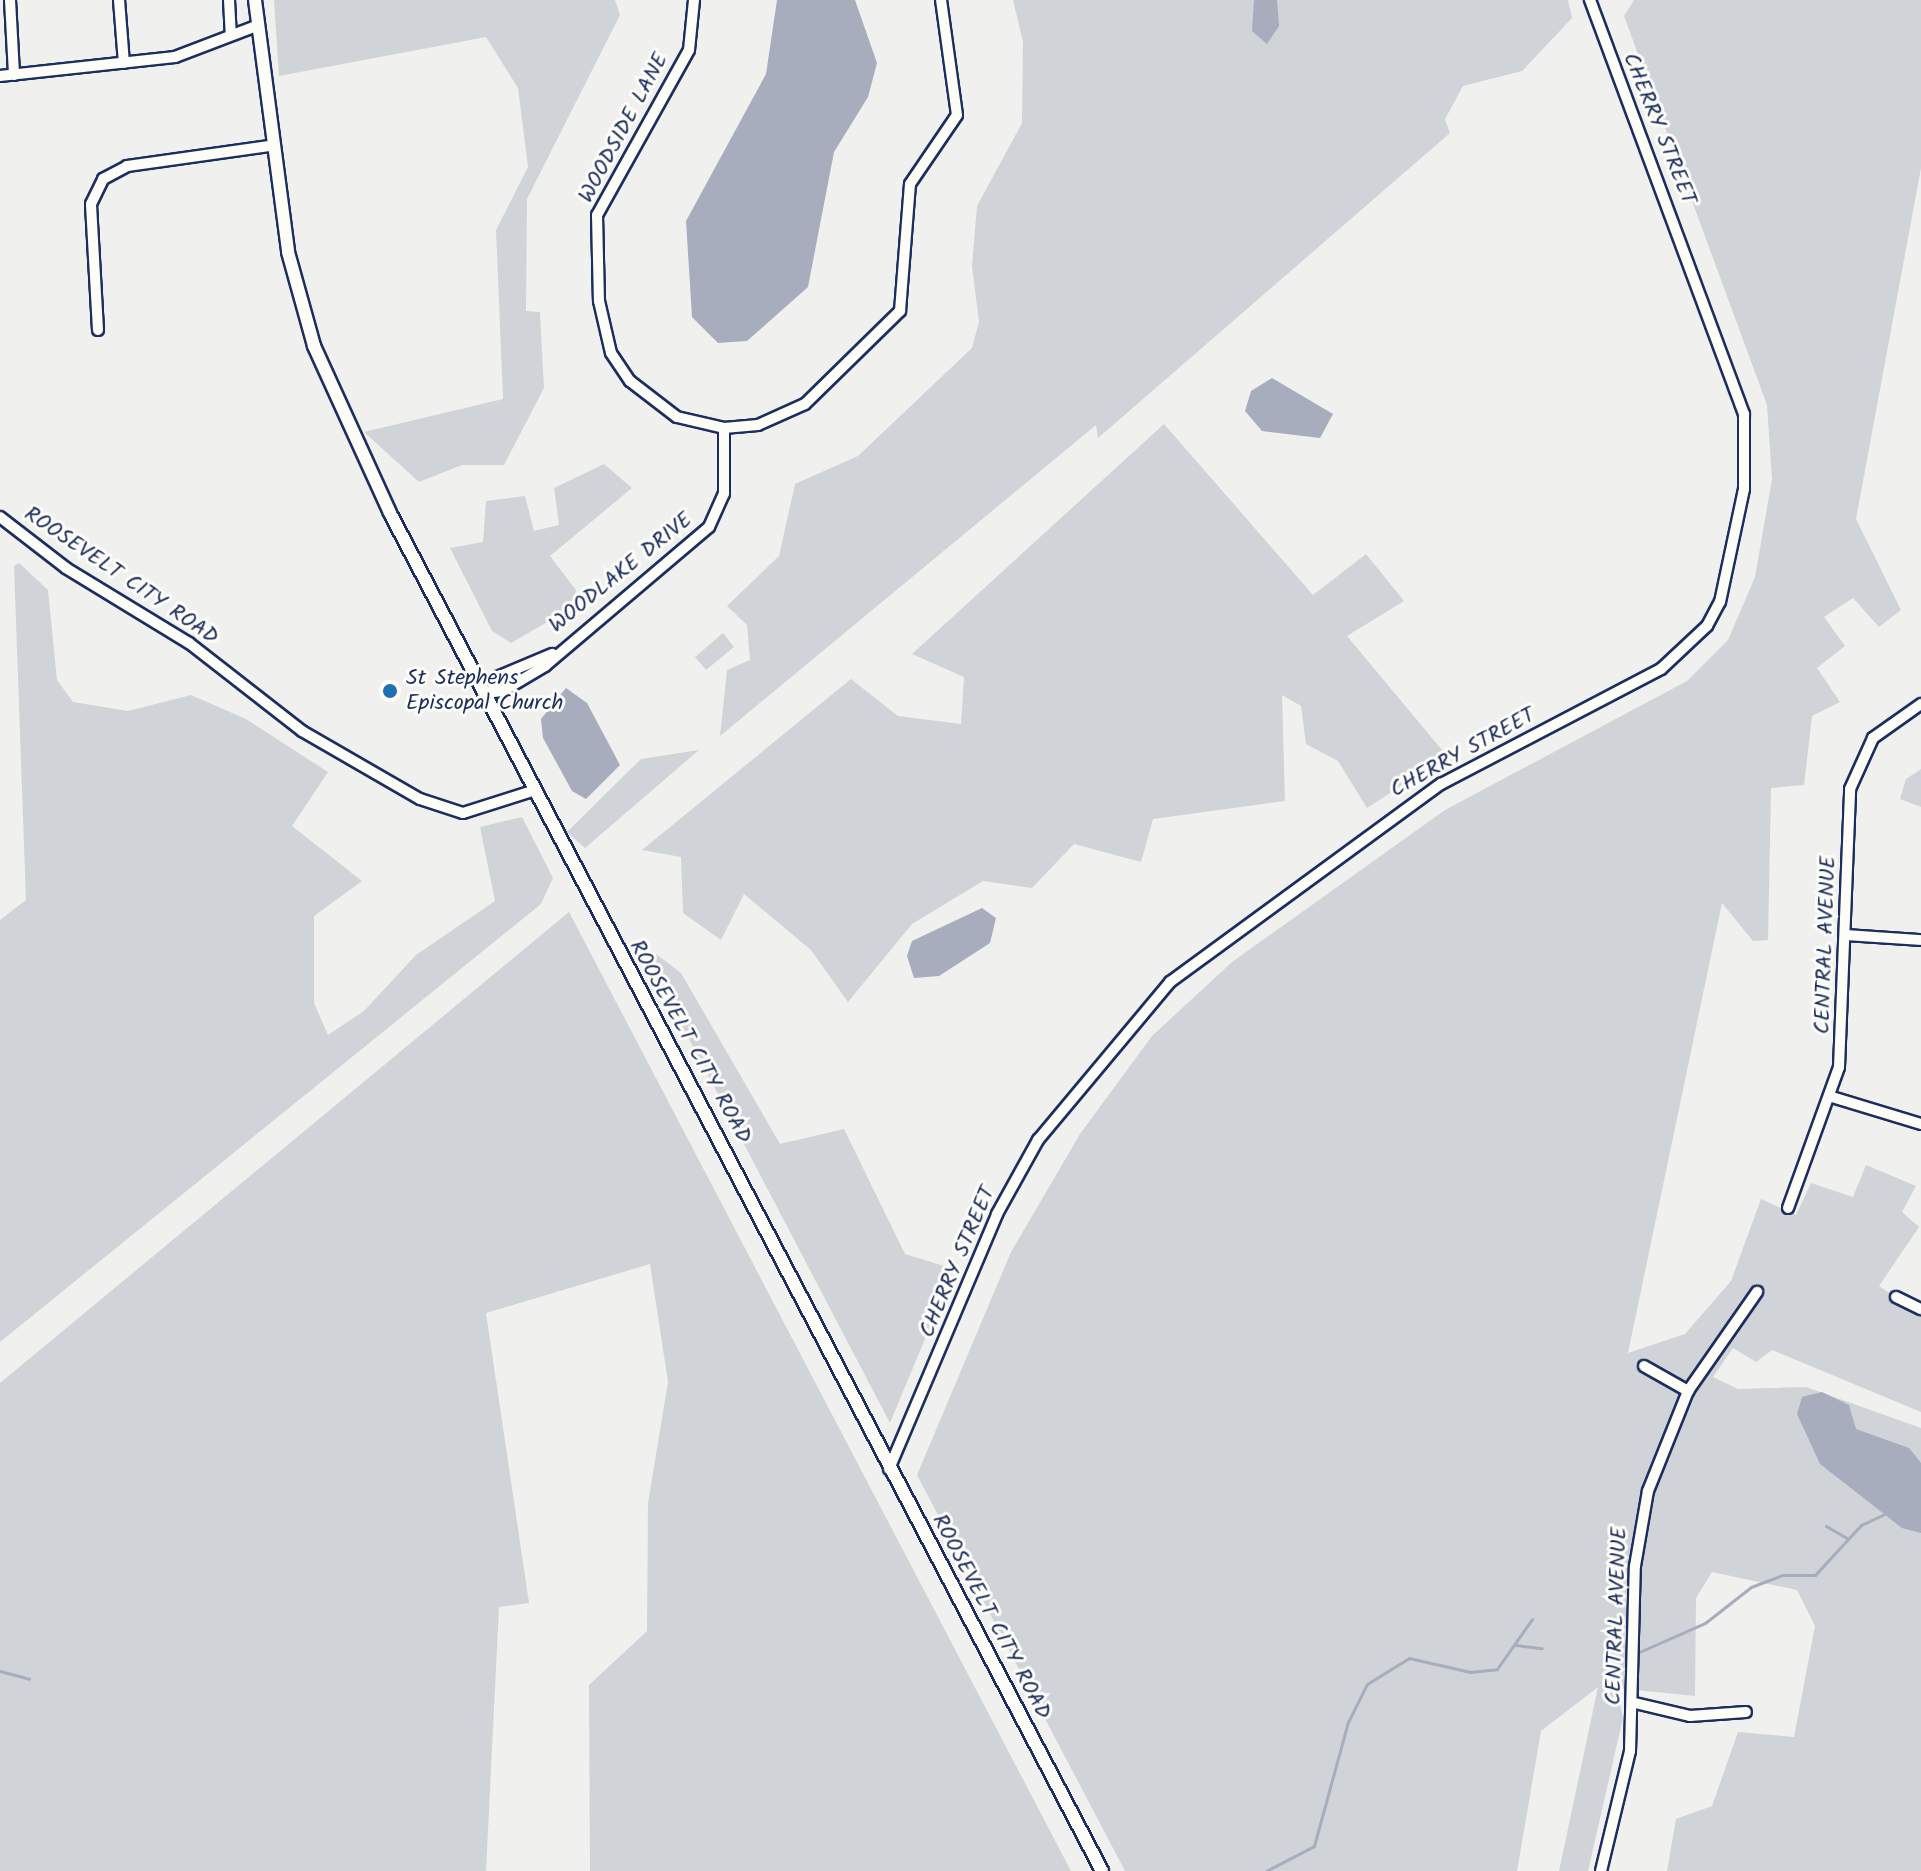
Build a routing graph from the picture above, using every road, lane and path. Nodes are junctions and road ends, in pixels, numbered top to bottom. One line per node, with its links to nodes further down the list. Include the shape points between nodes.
1 (10, 0): 11 (street)
2 (119, 0): 10 (street)
3 (229, 0): 9 (street)
4 (255, 0): 8 (main road)
5 (694, 0): 15 (street, WOODSIDE LANE, via 689,50 597,215 599,301 611,353 630,381 677,417)
6 (941, 0): 15 (street, WOODSIDE LANE, via 957,115 910,184 900,311 805,404 758,425)
7 (1590, 0): 30 (street, CHERRY STREET, via 1744,414 1744,489 1720,602 1707,626 1661,669 1386,820 1160,993 1103,1055 1018,1177)
8 (256, 26): 9 (street); 13 (main road)
9 (231, 35): 10 (street, via 175,57)
10 (124, 63): 11 (street)
11 (14, 75): 12 (street)
12 (0, 76)
13 (270, 146): 14 (street, via 127,166 103,179 91,204); 17 (main road, via 314,346 390,513)
14 (98, 330)
15 (724, 428): 17 (street, WOODLAKE DRIVE, via 724,494 709,527 530,677)
16 (0, 517): 19 (street, ROOSEVELT CITY ROAD, via 66,568 189,643 292,724 420,799 463,813)
17 (489, 691): 19 (main road)
18 (1921, 704): 20 (street, CENTRAL AVENUE, via 1873,738 1858,764 1848,814)
19 (535, 790): 30 (main road, ROOSEVELT CITY ROAD)
20 (1847, 935): 21 (street); 22 (street, CENTRAL AVENUE, via 1844,1026)
21 (1921, 940)
22 (1832, 1097): 23 (street); 24 (street, CENTRAL AVENUE)
23 (1921, 1124)
24 (1788, 1208)
25 (1757, 1292): 29 (street, CENTRAL AVENUE)
26 (1896, 1297): 27 (street)
27 (1921, 1309)
28 (1644, 1366): 29 (street)
29 (1688, 1391): 31 (street, CENTRAL AVENUE, via 1637,1532)
30 (889, 1469): 33 (main road, ROOSEVELT CITY ROAD)
31 (1635, 1703): 32 (street, via 1690,1716); 34 (street, CENTRAL AVENUE)
32 (1746, 1712)
33 (1102, 1871)
34 (1601, 1871)

